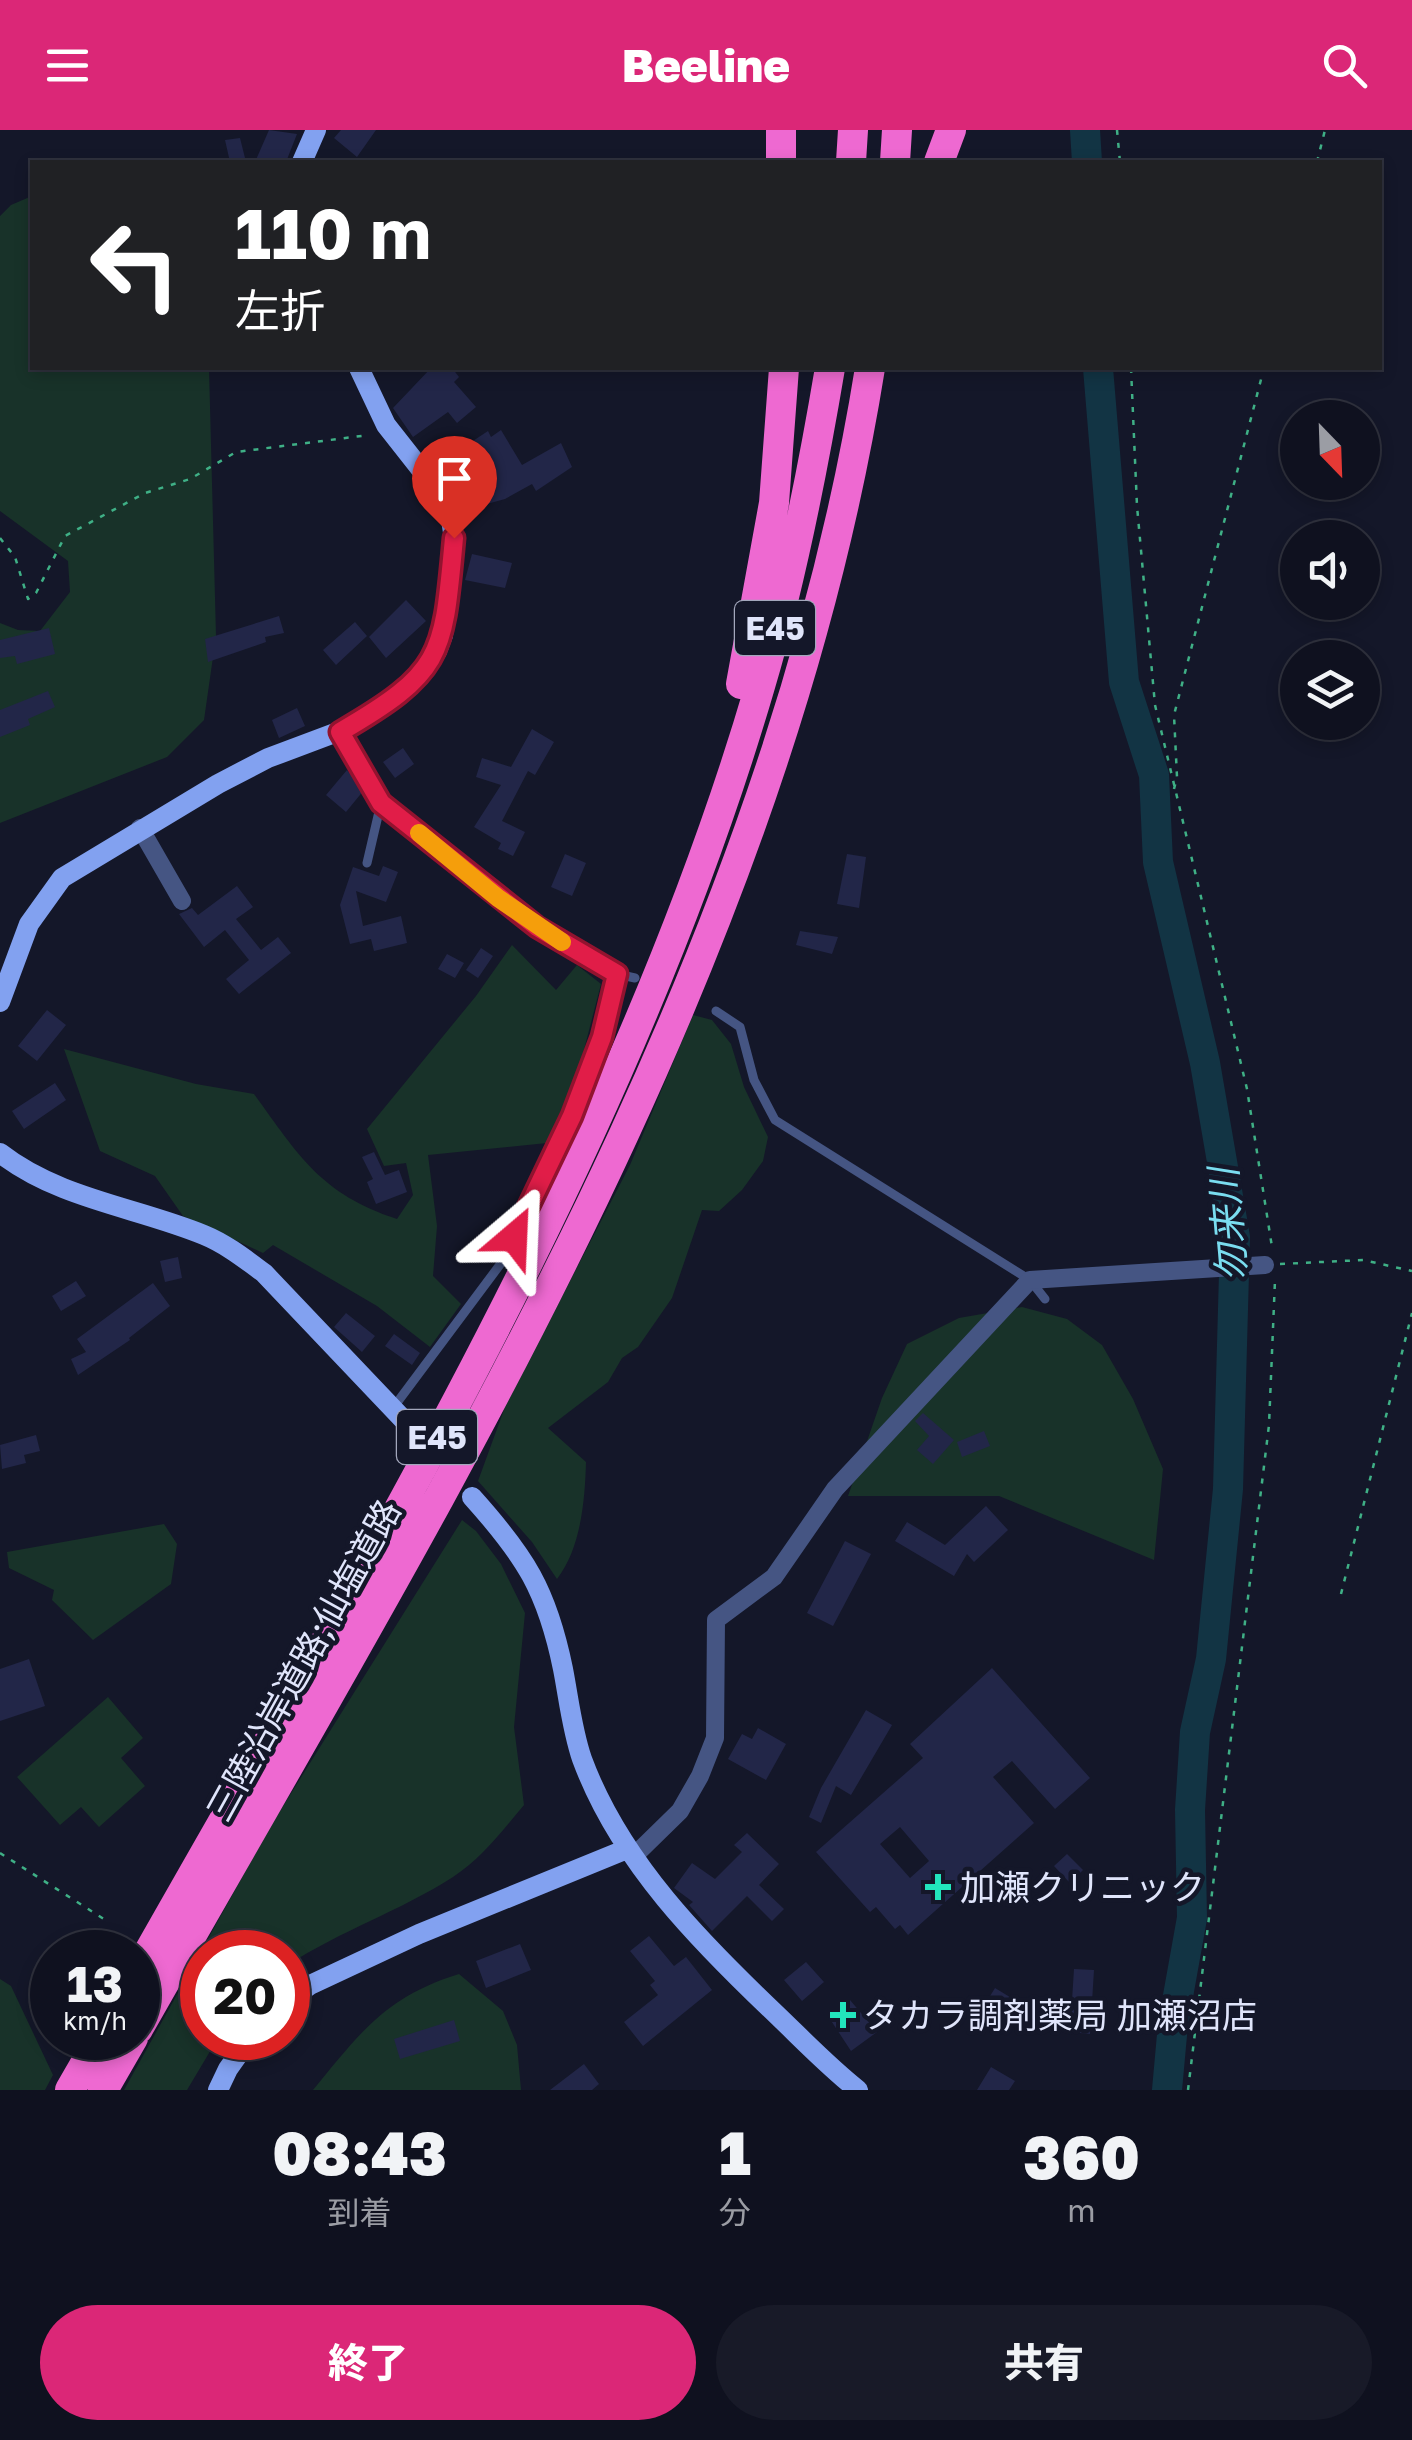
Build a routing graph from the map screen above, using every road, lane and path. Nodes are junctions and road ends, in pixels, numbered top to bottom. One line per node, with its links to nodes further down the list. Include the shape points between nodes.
1 (316, 130): 8 (street)
2 (781, 130): 9 (highway)
3 (852, 130): 10 (highway)
4 (897, 130): 11 (highway)
5 (952, 130): 12 (highway)
6 (1118, 130): 13 (path)
7 (1325, 130): 14 (path)
8 (303, 160)
9 (781, 160)
10 (851, 160)
11 (895, 160)
12 (940, 160)
13 (1120, 160)
14 (1318, 160)
15 (361, 370): 22 (street)
16 (784, 370): 30 (highway, via 761,585)
17 (830, 370): 30 (highway, 三陸沿岸道路;仙塩道路 / E45, via 760,686)
18 (870, 370): 23 (highway, 三陸沿岸道路;仙塩道路 / E45)
19 (884, 370): 23 (highway)
20 (1131, 370): 26 (path, via 1146,626)
21 (1263, 370): 26 (path, via 1174,715)
22 (386, 426): 24 (path, via 372,435 236,452 145,493 65,536 28,599 12,551); 25 (street, via 452,520 443,635 415,680)
23 (844, 511): 51 (highway, 三陸沿岸道路;仙塩道路 / E45, via 761,793 681,1004 610,1165 423,1526)
24 (0, 538)
25 (340, 732): 27 (lane); 28 (street, via 268,758)
26 (1174, 791): 37 (path, via 1247,1089)
27 (381, 803): 29 (lane); 32 (lane, via 537,927)
28 (140, 828): 31 (street); 34 (street, via 62,878 30,924)
29 (367, 863)
30 (693, 881): 49 (highway, 三陸沿岸道路;仙塩道路 / E45, via 617,1071 530,1256 389,1526)
31 (182, 901)
32 (617, 974): 33 (lane); 42 (lane, via 572,1116 502,1262)
33 (635, 978)
34 (0, 1002)
35 (716, 1011): 39 (lane, via 740,1027 754,1080 775,1120)
36 (0, 1153): 42 (street, via 66,1190 206,1236 235,1252 264,1273)
37 (1270, 1264): 38 (path, via 1342,1259); 39 (street); 59 (path, via 1276,1312 1269,1425)
38 (1412, 1271)
39 (1030, 1280): 40 (lane); 46 (street, via 835,1489 774,1577 716,1620 715,1738 680,1811)
40 (1045, 1299)
41 (1412, 1313): 45 (path)
42 (391, 1410): 43 (street)
43 (417, 1434)
44 (472, 1497): 46 (street, via 536,1582 582,1758)
45 (1341, 1594)
46 (630, 1852): 50 (street, via 419,1934); 58 (street, via 716,1958)
47 (0, 1853): 48 (path)
48 (107, 1921)
49 (160, 1931)
50 (310, 1985)
51 (160, 1990)
52 (87, 2060): 55 (highway)
53 (120, 2060): 56 (highway)
54 (234, 2060): 57 (street)
55 (70, 2090)
56 (103, 2090)
57 (218, 2090)
58 (858, 2090)
59 (1188, 2090)

